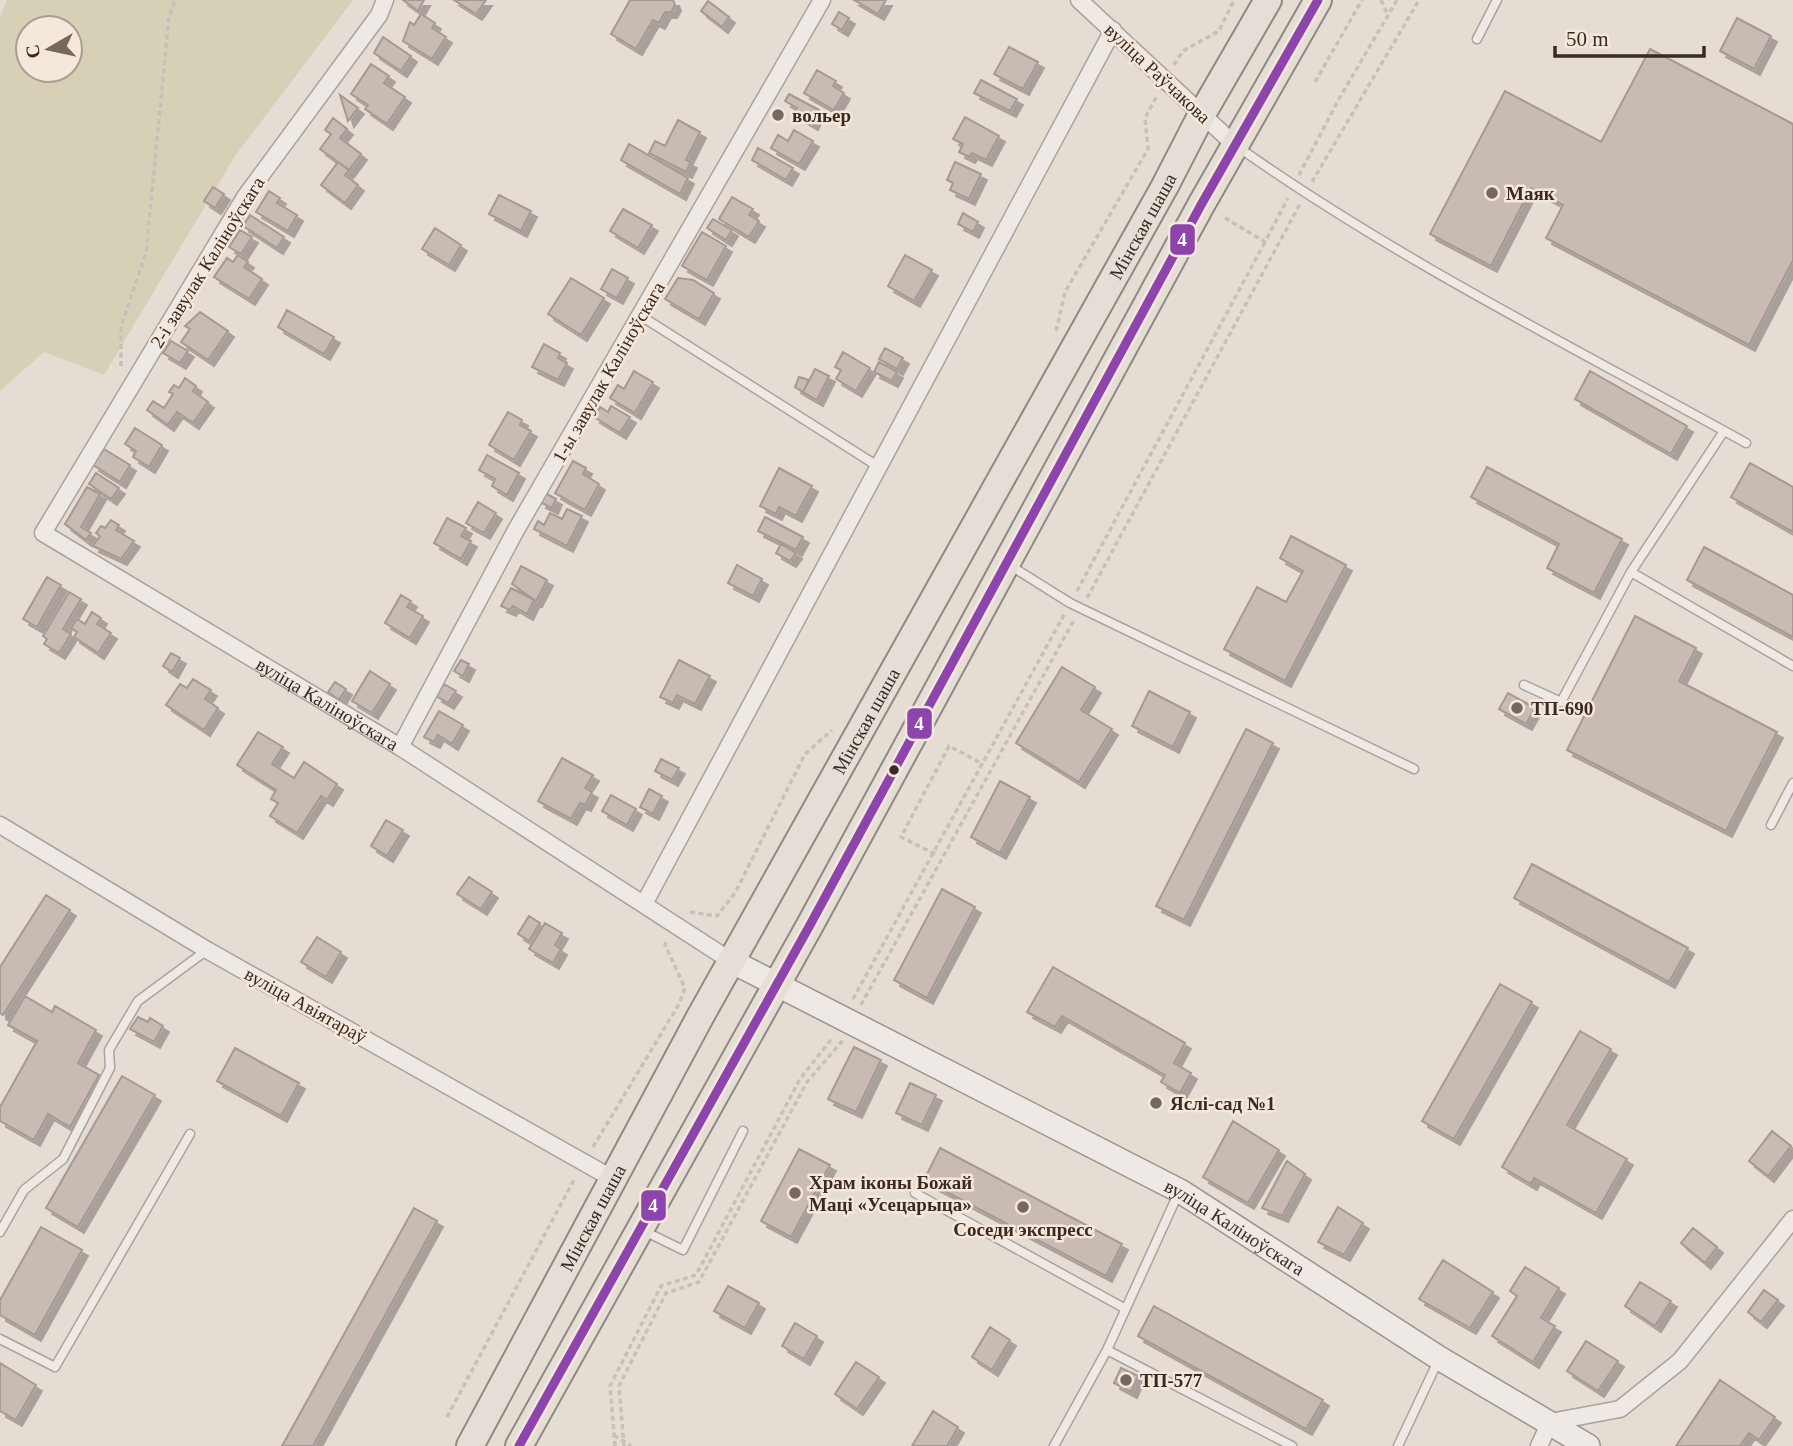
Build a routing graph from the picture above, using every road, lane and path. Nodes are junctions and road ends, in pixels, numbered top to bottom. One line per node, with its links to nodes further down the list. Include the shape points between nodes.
1 (175, 0): 26 (path, via 169,17 146,253 121,327)
2 (385, 0): 26 (street, 2-і завулак Каліноўскага, via 379,15 245,197)
3 (822, 0): 25 (street, 1-ы завулак Каліноўскага)
4 (1234, 0): 16 (path, via 1219,31 1183,51)
5 (1268, 0): 18 (main road, Мінская шаша)
6 (1318, 0): 19 (main road)
7 (1362, 0): 17 (path)
8 (1381, 0): 13 (path)
9 (1397, 0): 13 (path)
10 (1419, 0): 22 (path)
11 (1497, 0): 15 (lane)
12 (1083, 1): 14 (street, вуліца Раўчакова)
13 (1388, 15): 21 (path)
14 (1113, 30): 16 (street, вуліца Раўчакова); 29 (street)
15 (1477, 39)
16 (1166, 77): 18 (street, вуліца Раўчакова); 20 (path, via 1146,118 1148,149)
17 (1315, 82)
18 (1202, 114): 19 (street, вуліца Раўчакова); 46 (main road, Мінская шаша)
19 (1236, 146): 21 (lane); 31 (main road)
20 (1136, 173)
21 (1294, 186): 22 (lane); 24 (path)
22 (1306, 193): 27 (lane); 34 (path)
23 (1225, 218): 24 (path)
24 (1265, 242): 33 (path)
25 (641, 316): 29 (lane); 37 (street, 1-ы завулак Каліноўскага, via 516,530)
26 (122, 401): 30 (street, 2-і завулак Каліноўскага)
27 (1724, 431): 28 (lane); 32 (lane)
28 (1746, 443)
29 (879, 467): 44 (street)
30 (43, 533): 37 (street, вуліца Каліноўскага)
31 (1007, 563): 33 (lane); 47 (main road)
32 (1631, 572): 35 (lane); 36 (lane, via 1561,702)
33 (1070, 603): 34 (lane); 38 (path)
34 (1082, 607): 39 (lane); 49 (path)
35 (1793, 666)
36 (1524, 685)
37 (400, 747): 44 (street, вуліца Каліноўскага)
38 (984, 764): 43 (path); 43 (path, via 949,746 901,837)
39 (1414, 769)
40 (1793, 783): 42 (lane)
41 (0, 825): 45 (street, вуліца Авіятараў)
42 (1771, 825)
43 (935, 853): 49 (path)
44 (644, 904): 46 (street, вуліца Каліноўскага)
45 (207, 950): 52 (street, вуліца Авіятараў); 58 (lane, via 138,1001 109,1051 110,1068 63,1159 24,1190)
46 (731, 961): 47 (main road, вуліца Каліноўскага); 53 (main road, Мінская шаша)
47 (776, 986): 49 (main road, вуліца Каліноўскага); 57 (main road)
48 (679, 1004): 52 (path)
49 (846, 1021): 54 (main road, вуліца Каліноўскага); 65 (path, via 800,1079 696,1275 661,1286 610,1387); 66 (path, via 839,1047 807,1082 699,1282 666,1293 619,1386)
50 (743, 1131): 57 (lane, via 683,1250)
51 (190, 1134): 60 (lane, via 55,1367)
52 (586, 1160): 53 (street, вуліца Авіятараў); 63 (path)
53 (615, 1180): 67 (main road, Мінская шаша)
54 (1180, 1191): 59 (lane); 62 (main road, вуліца Каліноўскага)
55 (915, 1193): 59 (lane)
56 (1793, 1219): 64 (street, via 1680,1361 1619,1409)
57 (642, 1229): 68 (main road)
58 (0, 1232)
59 (1124, 1308): 61 (lane)
60 (0, 1339)
61 (1107, 1350): 71 (lane); 72 (lane)
62 (1439, 1358): 64 (main road, вуліца Каліноўскага); 73 (lane)
63 (447, 1417)
64 (1550, 1422): 74 (street); 75 (main road, вуліца Каліноўскага)
65 (614, 1435): 66 (path); 69 (path)
66 (624, 1443): 70 (path)
67 (470, 1446)
68 (519, 1446)
69 (615, 1446)
70 (631, 1446)
71 (1054, 1446)
72 (1292, 1446)
73 (1398, 1446)
74 (1539, 1446)
75 (1588, 1446)

